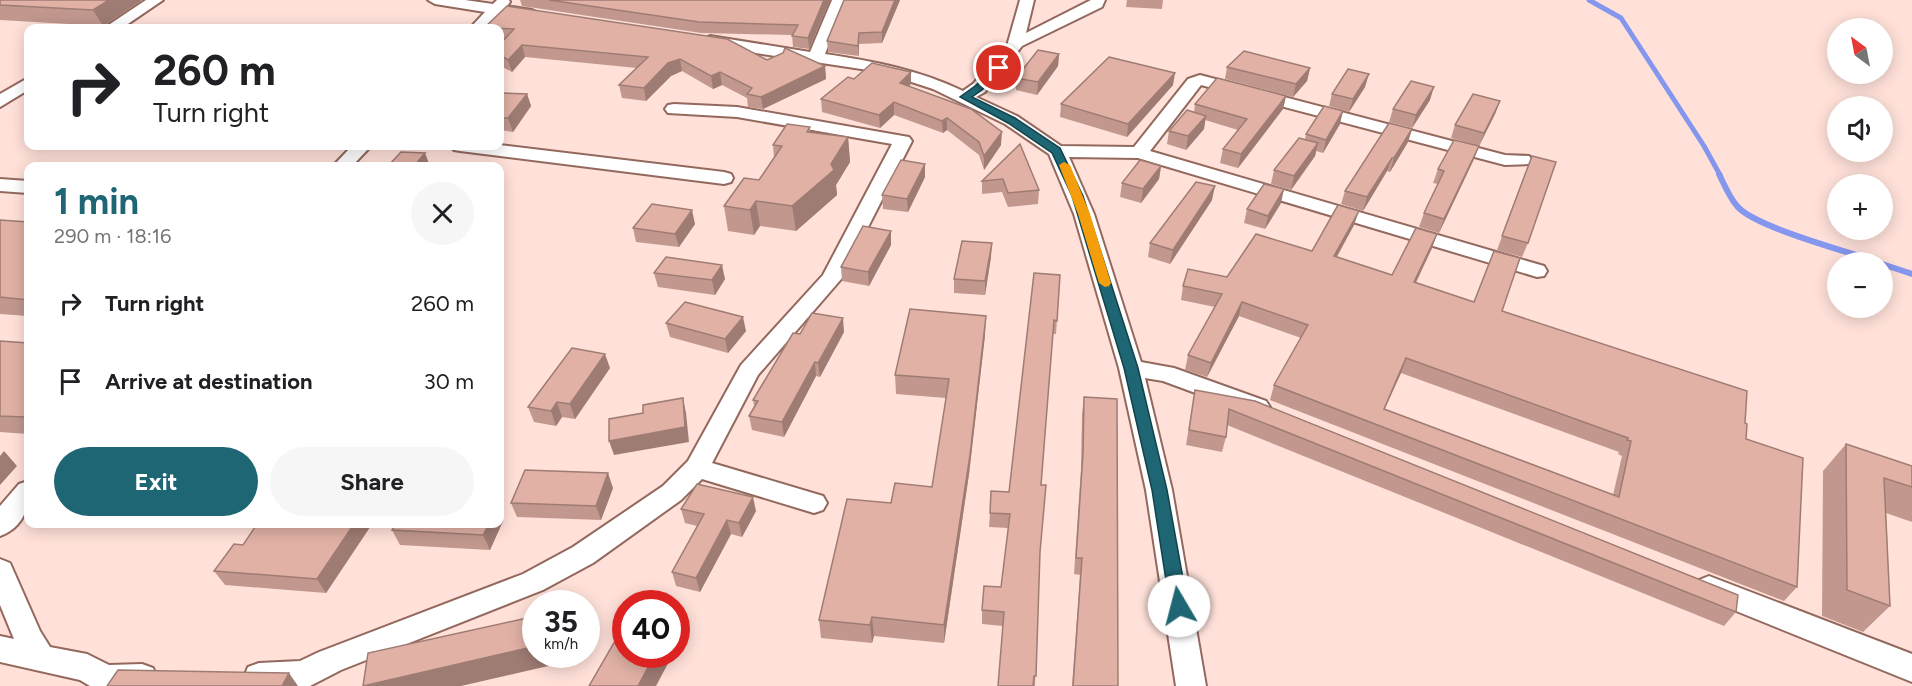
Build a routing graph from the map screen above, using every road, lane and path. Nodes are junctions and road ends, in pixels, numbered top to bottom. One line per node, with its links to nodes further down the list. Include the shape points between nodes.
1 (156, 0): 8 (street)
2 (435, 0): 6 (street)
3 (839, 0): 12 (street)
4 (1027, 0): 11 (street)
5 (1098, 0): 11 (street, via 1097,4)
6 (500, 5): 7 (street); 9 (street)
7 (550, 17)
8 (118, 24)
9 (481, 24)
10 (694, 38): 12 (street)
11 (1016, 43): 14 (street, via 999,68)
12 (816, 57): 14 (street, via 900,73)
13 (24, 86): 15 (street)
14 (965, 97): 19 (street, via 1011,120)
15 (0, 102)
16 (674, 109): 29 (street, via 737,112 903,141 832,278 749,371)
17 (358, 150): 22 (street)
18 (493, 150): 23 (street)
19 (1057, 151): 20 (street); 27 (street, via 1084,214)
20 (1139, 153): 21 (street, via 1194,82 1200,80 1505,160); 26 (street)
21 (1523, 160)
22 (346, 162)
23 (724, 178)
24 (15, 186): 25 (street)
25 (0, 198)
26 (1537, 271)
27 (1131, 368): 28 (street, via 1166,374); 42 (street, via 1160,490)
28 (1284, 417)
29 (698, 468): 31 (street); 40 (street, via 672,493 583,555 533,582 330,660)
30 (24, 496): 32 (street)
31 (814, 503)
32 (1, 526)
33 (0, 571): 36 (street, via 28,638)
34 (1690, 581): 37 (street)
35 (0, 649): 36 (street)
36 (42, 658): 41 (street, via 87,668)
37 (1912, 668)
38 (163, 678): 41 (street)
39 (233, 678): 40 (street)
40 (307, 680)
41 (106, 682)
42 (1191, 686)

